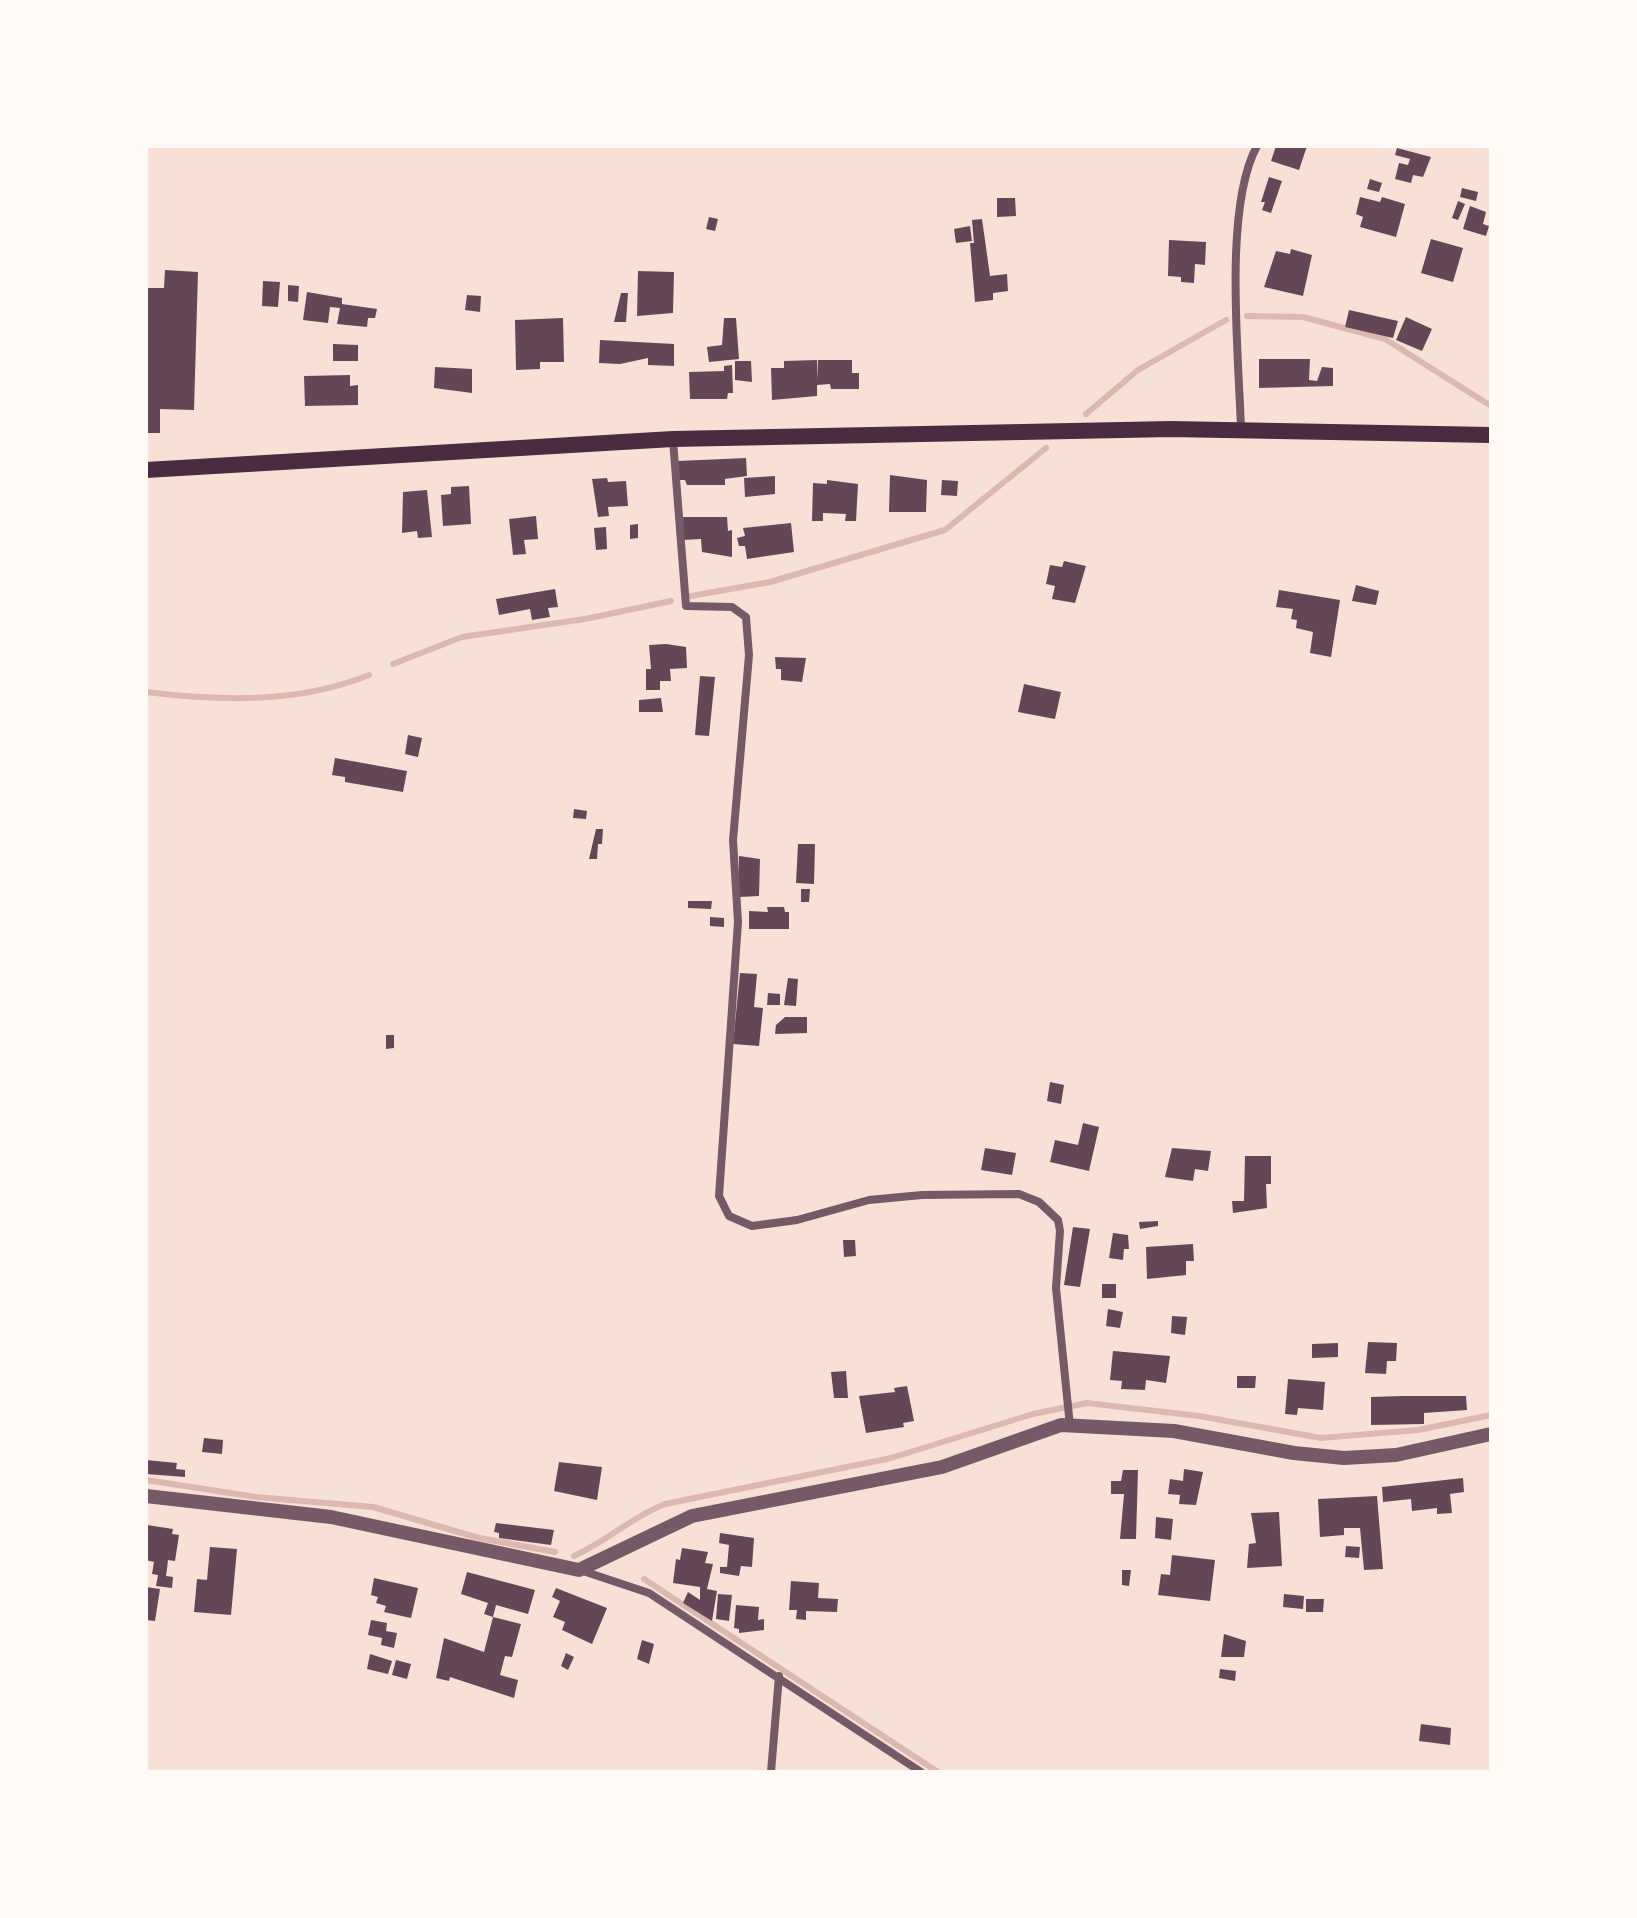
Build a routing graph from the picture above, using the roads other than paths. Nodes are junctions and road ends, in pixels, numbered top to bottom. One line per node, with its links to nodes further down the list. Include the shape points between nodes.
1 (1257, 146): 2 (street, via 1241,193 1237,227)
2 (1241, 432): 3 (main road); 4 (main road)
3 (1491, 435)
4 (673, 439): 5 (main road); 6 (street, via 686,606 732,607 746,617 749,655 733,840 738,922 719,1196 729,1216 752,1226 869,1200 922,1195 1019,1194 1039,1202 1058,1220 1060,1231 1056,1288)
5 (146, 470)
6 (1069, 1419): 7 (street, via 1344,1458 1396,1455); 9 (street, via 942,1467 692,1516)
7 (1491, 1434)
8 (146, 1496): 9 (street, via 331,1517)
9 (579, 1570): 10 (street, via 649,1593)
10 (779, 1676): 11 (street); 12 (street)
11 (771, 1772)
12 (921, 1772)

